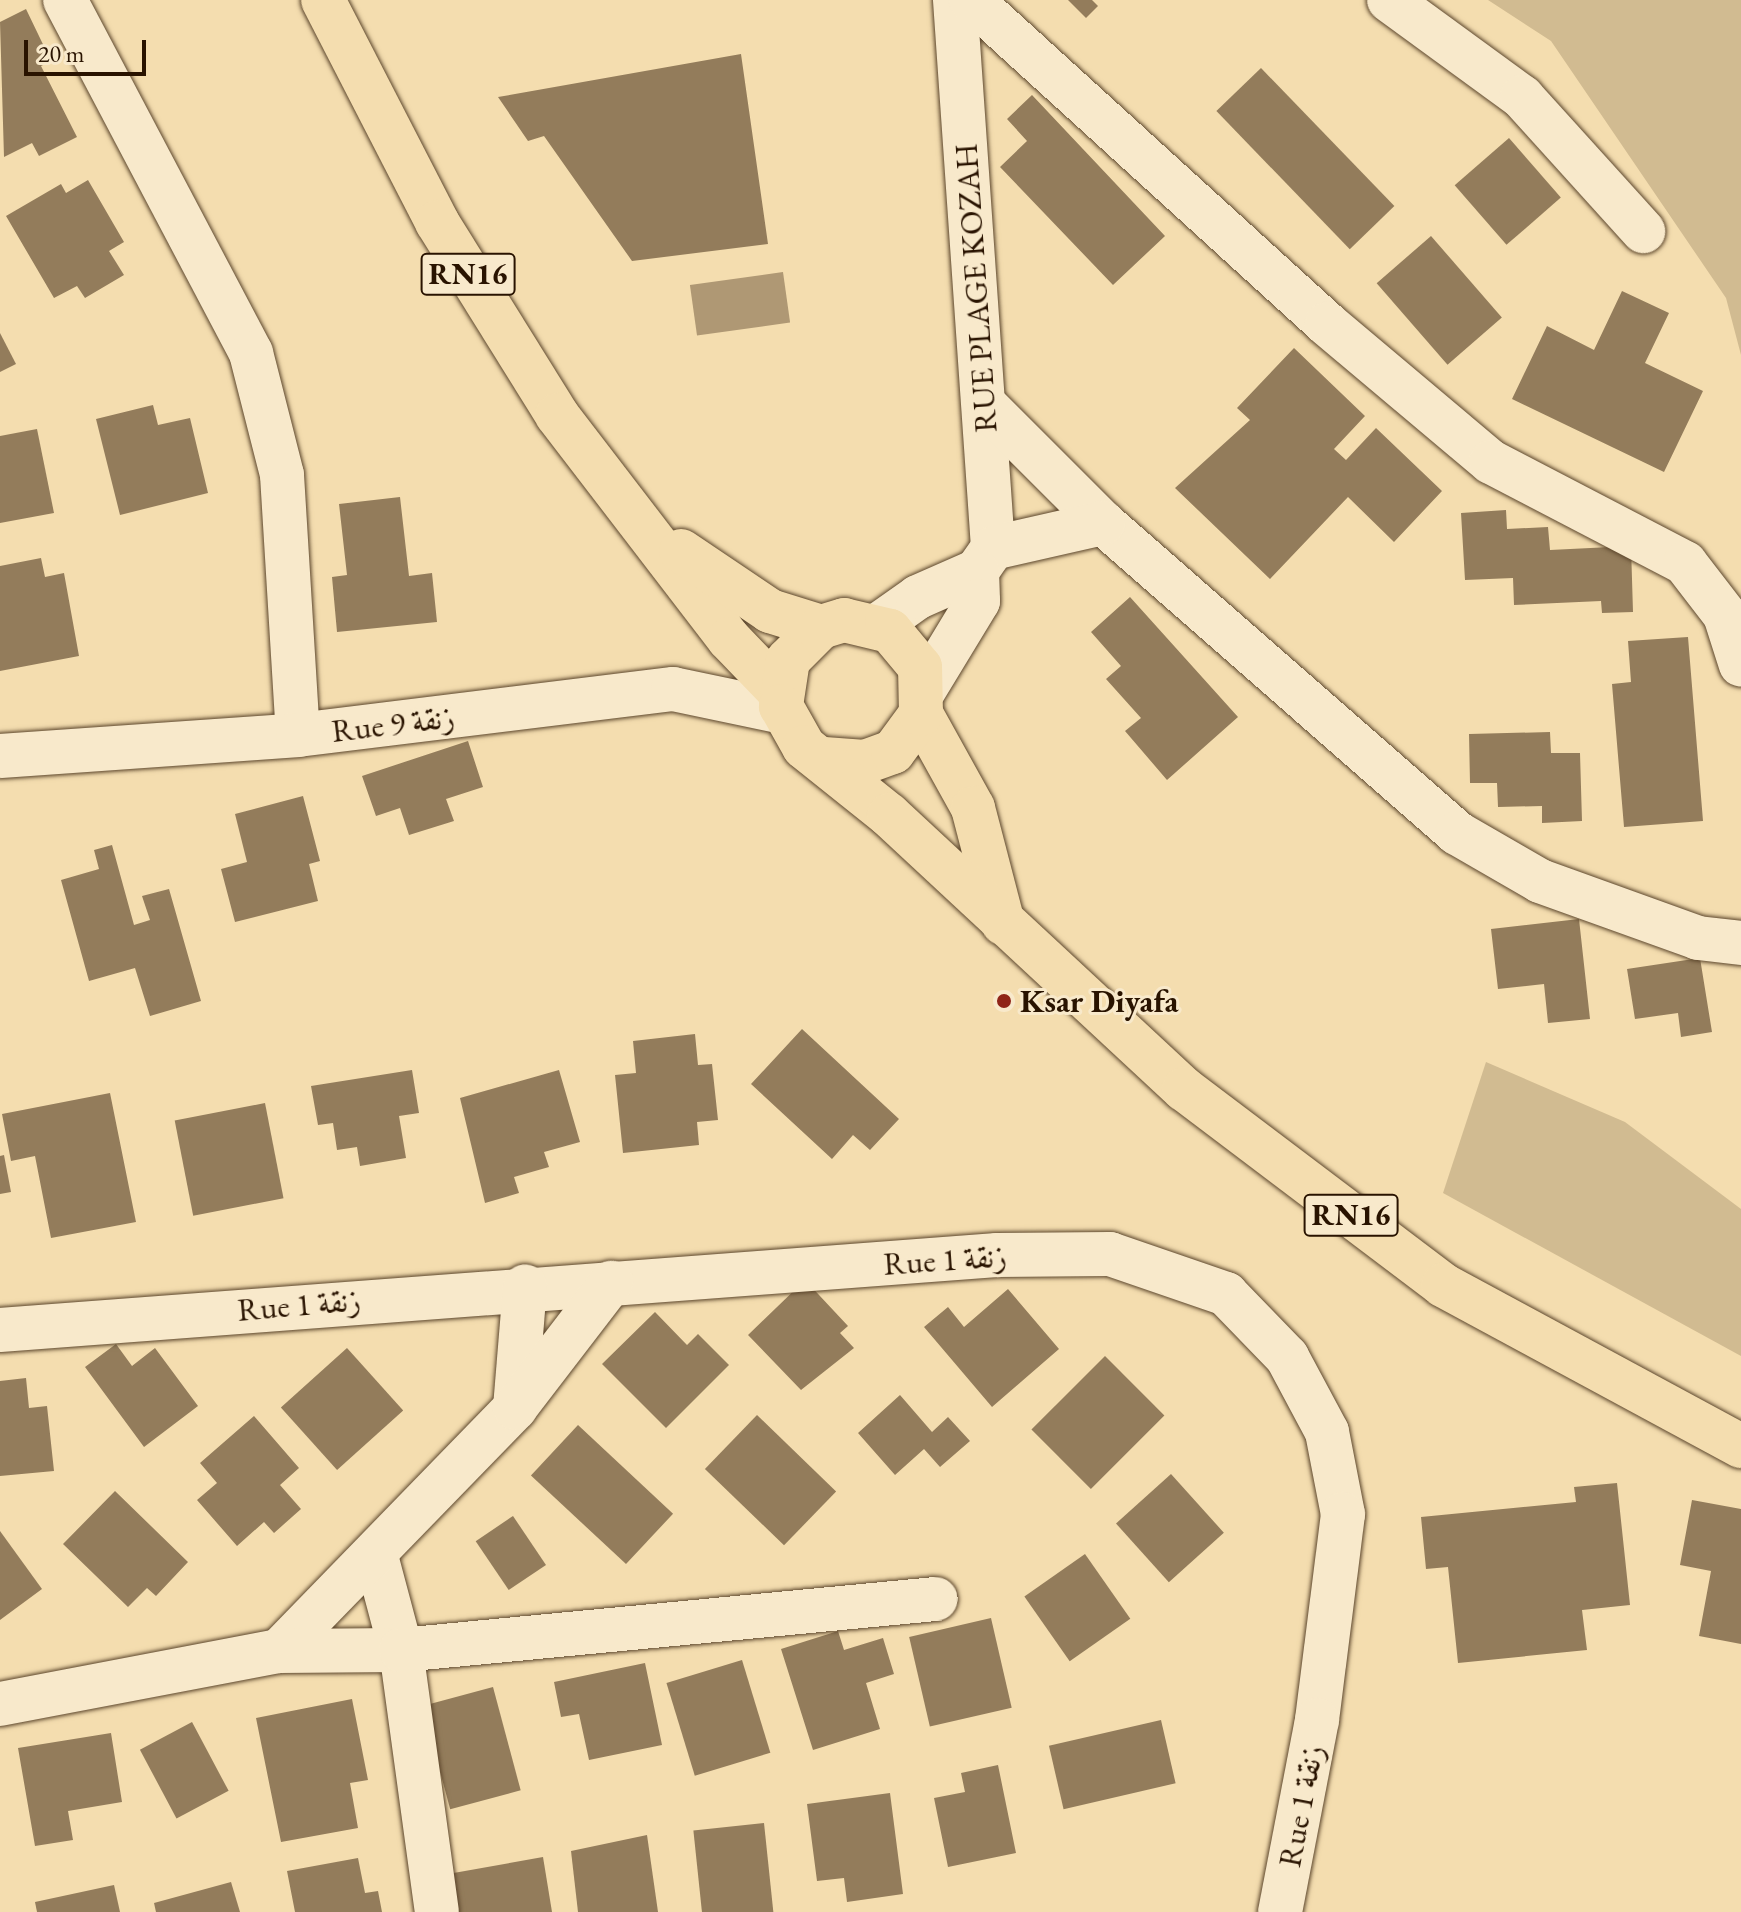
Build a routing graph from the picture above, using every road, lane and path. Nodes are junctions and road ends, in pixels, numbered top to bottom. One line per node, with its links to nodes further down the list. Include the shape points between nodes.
1 (65, 0): 16 (street, via 251,353 282,475)
2 (323, 0): 9 (main road, RN16, via 499,328 557,415)
3 (955, 0): 7 (street, RUE PLAGE KOZAH)
4 (971, 0): 13 (street, via 1327,324 1491,462 1685,563 1725,615)
5 (1389, 0): 6 (street, via 1522,97)
6 (1643, 231)
7 (986, 406): 8 (street); 10 (street, RUE PLAGE KOZAH)
8 (1103, 523): 10 (street); 20 (street, via 1467,840 1540,881 1698,938)
9 (647, 525): 12 (main road, RN16, via 718,581 770,611); 14 (main road, RN16)
10 (985, 559): 11 (street); 15 (street, RUE PLAGE KOZAH, via 978,601)
11 (877, 626): 12 (main road, RN16, via 844,620); 15 (main road, via 907,647)
12 (821, 627): 14 (main road, via 788,660)
13 (1741, 665)
14 (782, 702): 16 (street, Rue 9 زنقة, via 673,689); 18 (main road, RN16, via 804,747)
15 (922, 702): 18 (main road, via 910,736 879,759); 19 (main road, via 973,808)
16 (298, 735): 17 (street, Rue 9 زنقة)
17 (0, 756)
18 (824, 759): 19 (main road, RN16)
19 (1003, 923): 25 (main road, RN16, via 1184,1089 1443,1285)
20 (1741, 943)
21 (611, 1283): 22 (street, Rue 1 زنقة); 24 (street); 32 (street, Rue 1 زنقة, via 997,1255 1110,1254 1226,1294 1287,1357 1327,1432 1343,1514 1317,1720)
22 (525, 1286): 23 (street, Rue 1 زنقة); 24 (street)
23 (0, 1330)
24 (515, 1408): 26 (street)
25 (1741, 1446)
26 (376, 1556): 28 (street); 29 (street)
27 (936, 1599): 28 (street)
28 (401, 1650): 29 (street); 31 (street)
29 (279, 1651): 30 (street)
30 (0, 1704)
31 (437, 1912)
32 (1280, 1912)

